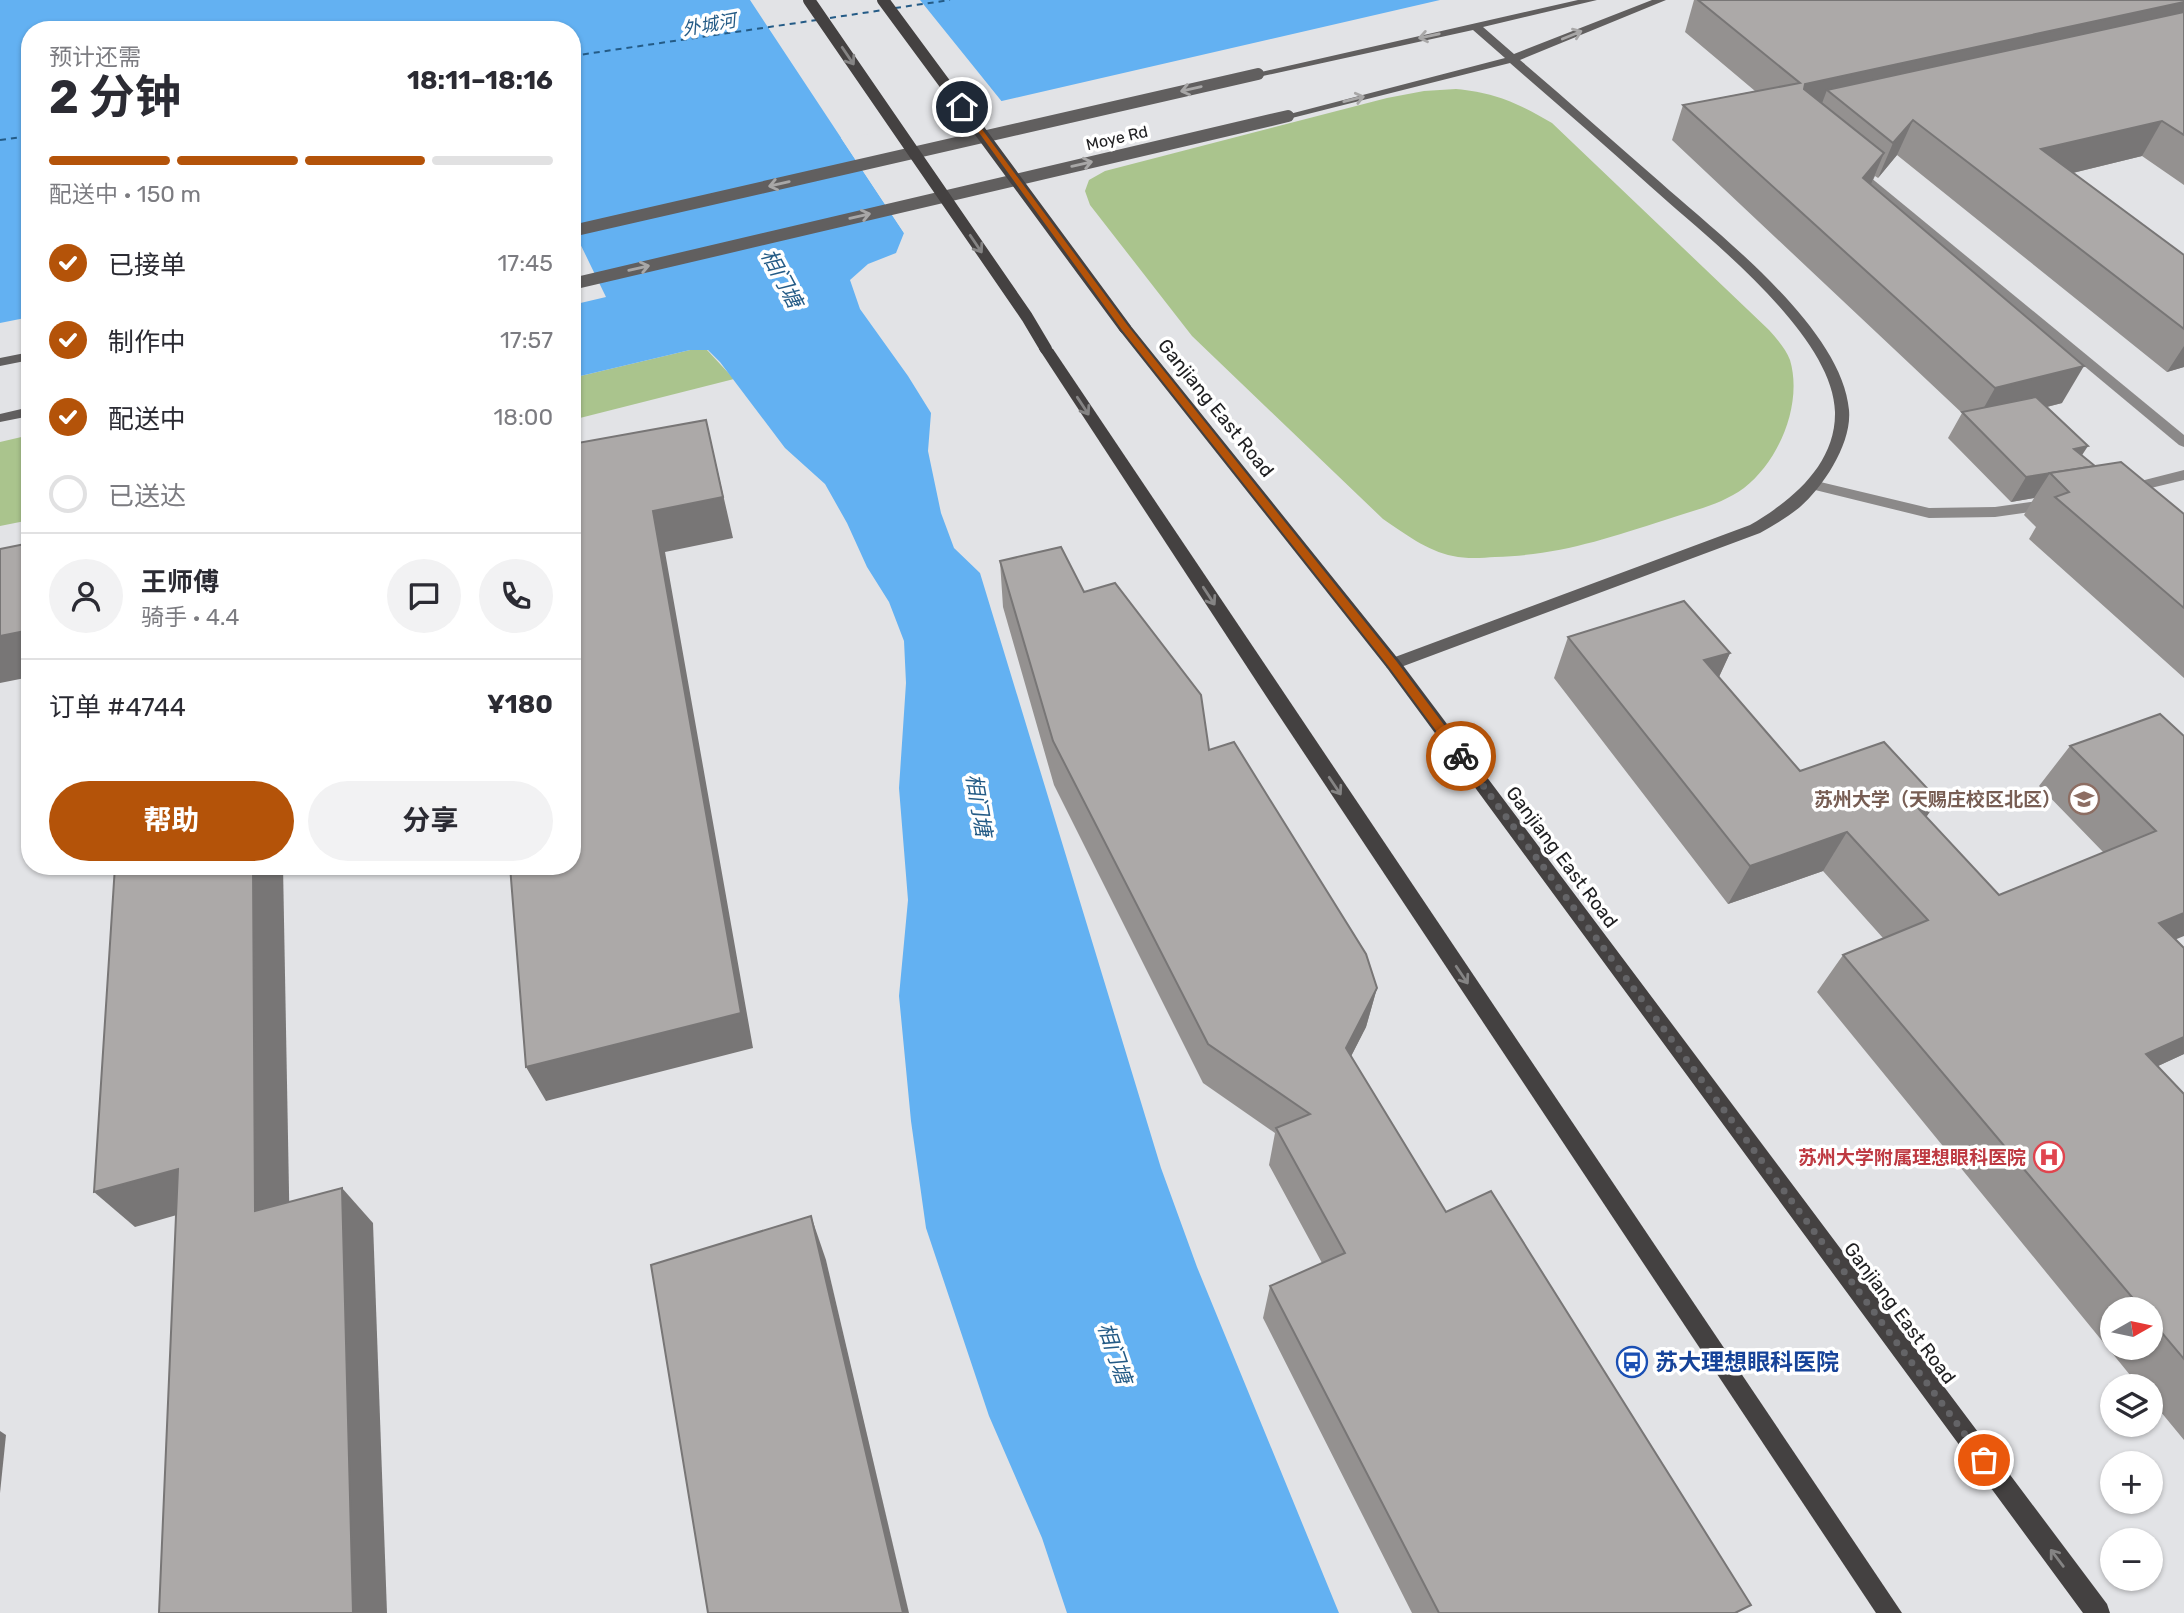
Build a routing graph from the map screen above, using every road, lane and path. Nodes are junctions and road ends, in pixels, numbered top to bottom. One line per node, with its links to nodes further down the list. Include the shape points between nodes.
1 (809, 0): 20 (main road, one-way to 20, bridge, via 1027,317 1274,695)
2 (883, 0): 19 (main road, Ganjiang East Road, bridge, via 1125,328)
3 (1592, 0): 5 (main road, Moye Rd)
4 (1661, 0): 6 (main road, Moye Rd, one-way to 4)
5 (1475, 26): 6 (main road); 8 (main road, Moye Rd, one-way to 8, bridge)
6 (1512, 59): 9 (main road, Moye Rd, one-way to 6, bridge); 16 (main road, via 1777,296 1812,340 1833,374 1842,410 1831,451)
7 (1842, 158): 14 (street)
8 (581, 229)
9 (581, 282)
10 (21, 358): 11 (main road)
11 (0, 362)
12 (21, 413): 13 (main road)
13 (0, 418)
14 (2184, 442)
15 (2184, 475): 17 (street)
16 (1812, 485): 18 (street, via 1928,513 1995,512); 19 (main road, via 1798,501 1755,529)
17 (2105, 494)
18 (2064, 502)
19 (1393, 664): 21 (main road, Ganjiang East Road, one-way to 19)
20 (1890, 1613)
21 (2098, 1613)

